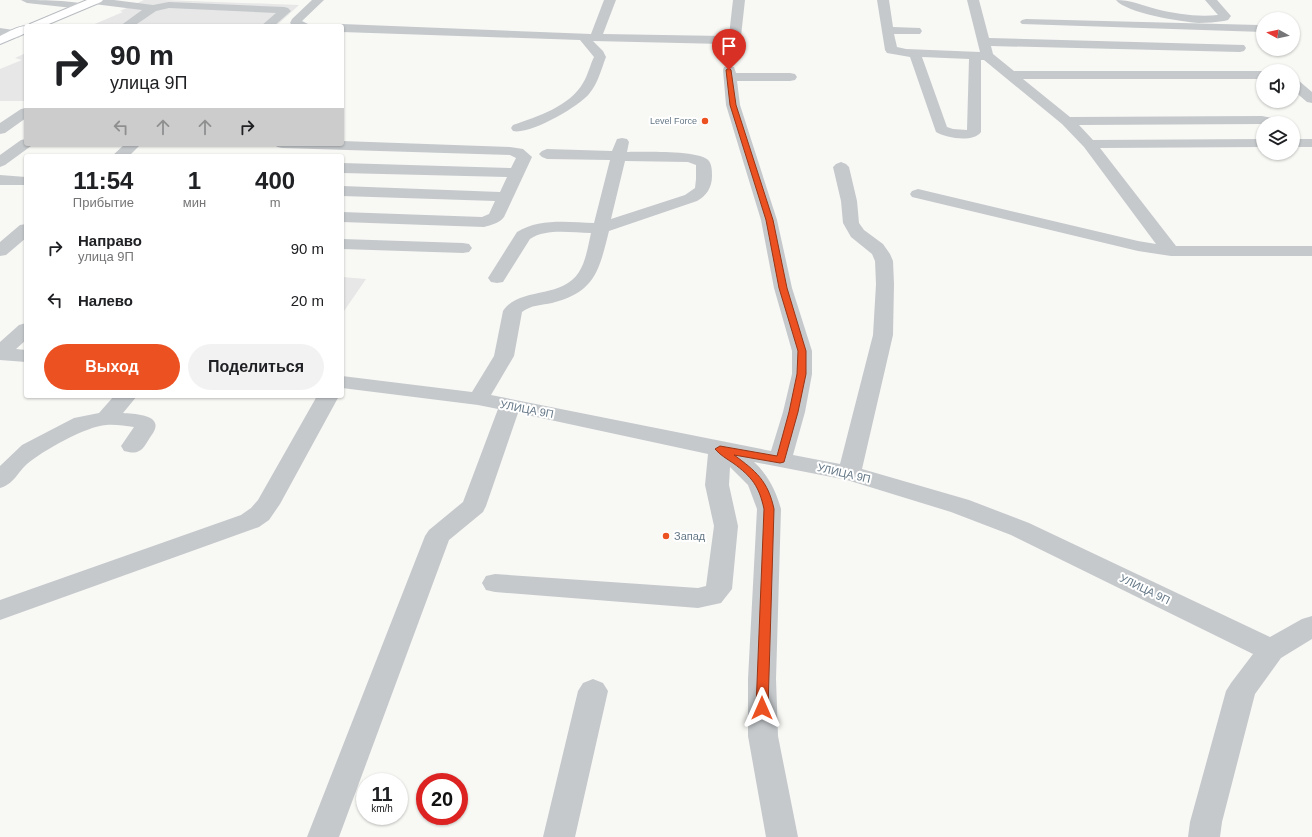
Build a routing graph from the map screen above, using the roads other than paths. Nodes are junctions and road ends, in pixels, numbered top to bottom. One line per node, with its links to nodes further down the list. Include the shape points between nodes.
1 (28, 0): 12 (street)
2 (205, 0): 11 (street)
3 (318, 0): 21 (street, via 296,21)
4 (610, 0): 28 (street)
5 (739, 0): 28 (street, via 735,36 729,40)
6 (883, 0): 23 (street)
7 (973, 0): 30 (street)
8 (1122, 0): 9 (street, via 1127,4 1170,17 1224,18)
9 (1211, 0)
10 (96, 1): 12 (main road); 13 (street)
11 (266, 2)
12 (82, 6): 17 (main road)
13 (153, 8): 14 (street); 20 (street, via 169,5 285,11)
14 (139, 18): 18 (street); 19 (street)
15 (1098, 19): 16 (street); 22 (street); 31 (street)
16 (1026, 22)
17 (39, 24)
18 (125, 24)
19 (129, 24)
20 (269, 24)
21 (299, 24)
22 (1256, 29)
23 (887, 30): 24 (street); 33 (street, via 891,50)
24 (916, 31)
25 (0, 32): 26 (street)
26 (21, 32): 29 (main road)
27 (344, 33): 28 (street, via 356,28)
28 (591, 36): 42 (street, via 586,41 600,57 590,84 554,113)
29 (0, 40)
30 (984, 42): 31 (street); 34 (street)
31 (1115, 45): 32 (street)
32 (1240, 48)
33 (916, 54): 34 (street); 34 (street, via 941,129 949,133 967,134 974,132)
34 (981, 55): 35 (street)
35 (1011, 75): 36 (street); 41 (street)
36 (1256, 75)
37 (790, 78): 80 (street, via 729,73 733,105 769,220 783,288 802,351 800,382 794,412)
38 (1300, 89): 39 (street)
39 (1312, 99)
40 (1256, 120): 41 (street)
41 (1067, 121): 45 (street)
42 (518, 128)
43 (1256, 143): 45 (street)
44 (24, 144): 51 (street)
45 (1089, 144): 66 (street)
46 (132, 146): 49 (street)
47 (341, 146): 54 (street, via 518,152 524,157)
48 (620, 148): 50 (street); 61 (street); 61 (street, via 697,160 703,163 704,186 699,195)
49 (122, 154)
50 (547, 154)
51 (0, 162)
52 (841, 167): 81 (street, via 849,201 851,224 857,233 881,254 884,261 885,284 883,334)
53 (344, 168): 54 (street)
54 (517, 173): 59 (street)
55 (0, 180): 56 (street)
56 (22, 181)
57 (344, 191): 59 (street)
58 (918, 194): 66 (street, via 1138,246)
59 (506, 197): 60 (street, via 496,217 484,222)
60 (344, 217)
61 (601, 228): 68 (street, via 548,227 530,232 523,236); 75 (street, via 592,264 580,283 571,290 557,295 518,305 513,311 504,356)
62 (24, 231): 65 (street)
63 (344, 244): 64 (street)
64 (463, 248)
65 (0, 251)
66 (1171, 251): 67 (street)
67 (1312, 251)
68 (497, 278)
69 (24, 332): 70 (street)
70 (10, 354): 71 (street)
71 (0, 370)
72 (344, 382): 75 (street, УЛИЦА 9П)
73 (124, 398): 77 (street)
74 (327, 398): 84 (street, via 268,504 250,521)
75 (478, 399): 76 (street, УЛИЦА 9П)
76 (510, 405): 79 (street, УЛИЦА 9П); 88 (street, via 474,506 438,536)
77 (106, 418): 78 (street, via 139,421 145,424 145,429); 82 (street, via 82,423 30,450)
78 (132, 446)
79 (720, 449): 80 (street, УЛИЦА 9П); 83 (street, via 717,484 726,526 719,589 712,596 698,598); 90 (street, via 757,479 766,494 769,509 762,679 763,736)
80 (780, 460): 81 (street, УЛИЦА 9П)
81 (850, 473): 86 (street, УЛИЦА 9П, via 960,506 1020,529)
82 (0, 480)
83 (494, 583)
84 (0, 610)
85 (1312, 626): 86 (street)
86 (1271, 650): 91 (street, via 1241,691)
87 (593, 691): 89 (street)
88 (323, 837)
89 (559, 837)
90 (782, 837)
91 (1204, 837)

